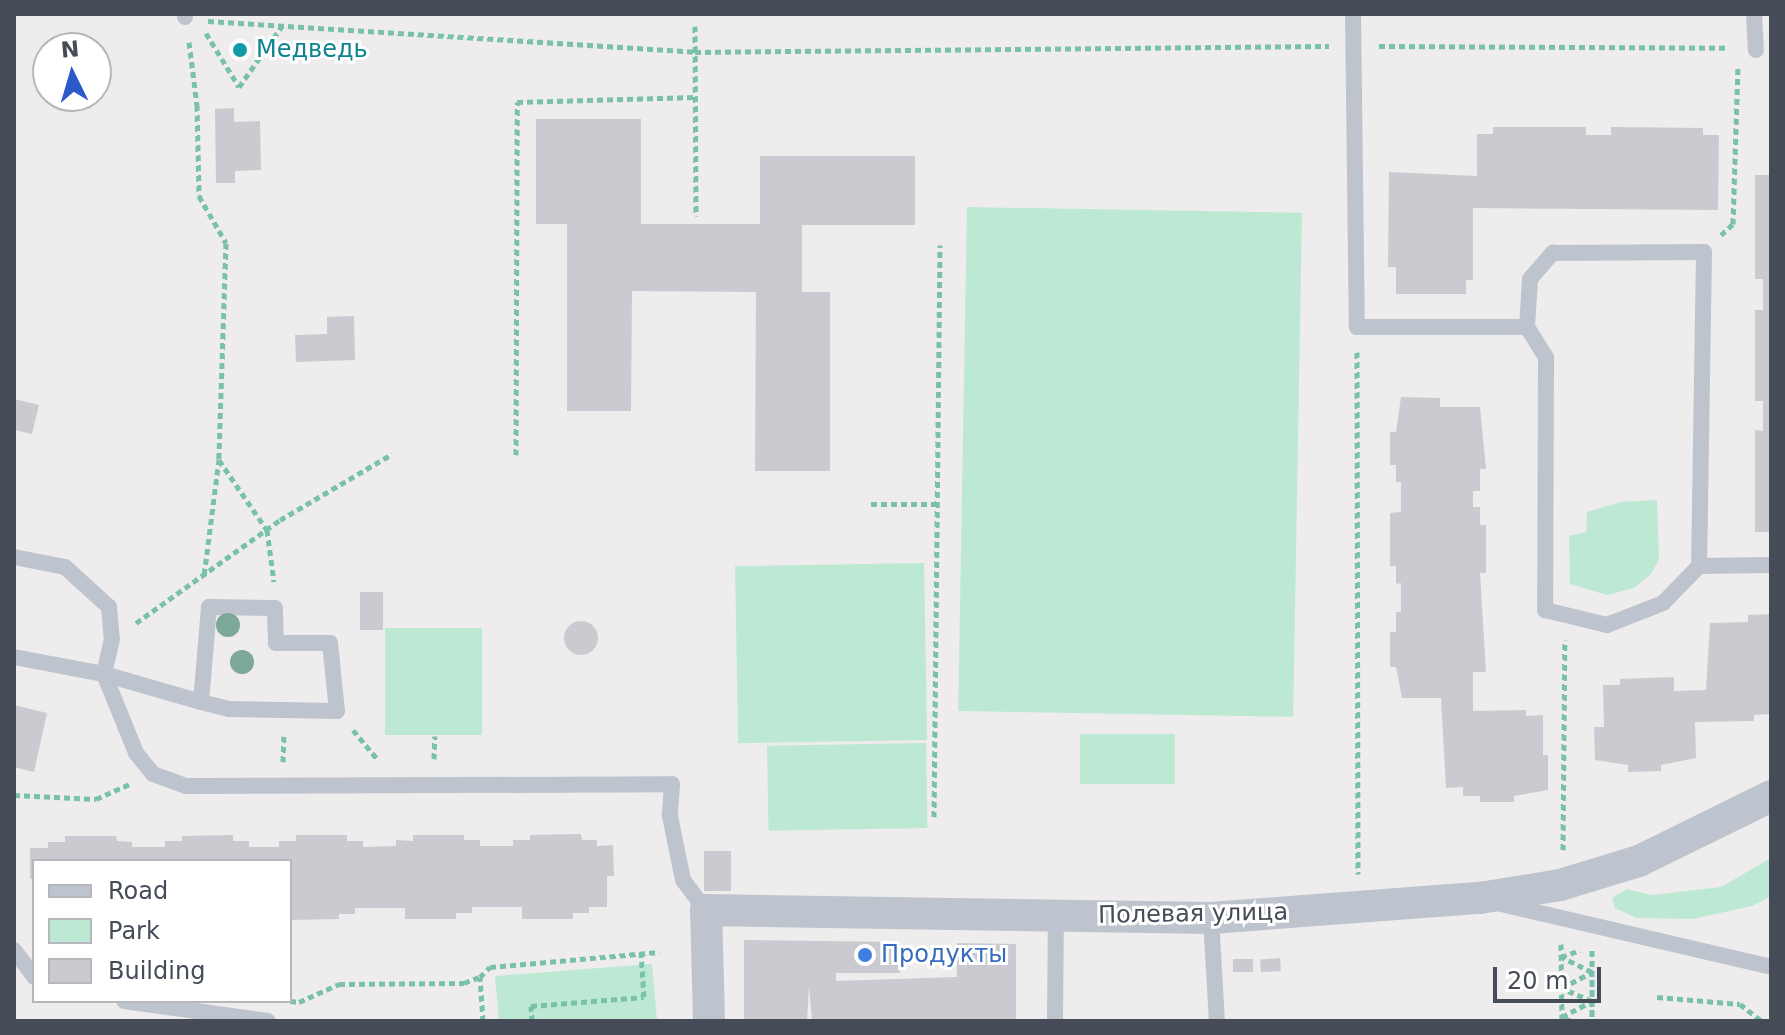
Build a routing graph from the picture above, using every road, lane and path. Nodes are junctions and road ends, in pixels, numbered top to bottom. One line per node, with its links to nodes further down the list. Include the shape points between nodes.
1 (1353, 14): 6 (lane)
2 (1754, 14): 7 (lane)
3 (185, 16): 17 (path, via 197,105 199,196 226,243)
4 (282, 26): 4 (path, via 239,87 202,21); 8 (path)
5 (695, 26): 8 (path)
6 (1355, 46): 8 (path); 12 (path, via 1731,48 1739,69 1733,224); 13 (lane)
7 (1756, 50)
8 (695, 52): 9 (path)
9 (696, 97): 10 (path); 16 (path, via 517,102)
10 (696, 216)
11 (940, 245): 19 (path)
12 (1704, 252): 14 (lane, via 1553,253 1530,279); 23 (lane)
13 (1357, 327): 14 (lane); 40 (path)
14 (1527, 327): 26 (lane, via 1546,358 1545,610)
15 (392, 454): 20 (path)
16 (516, 455)
17 (219, 459): 20 (path); 24 (path)
18 (871, 504): 19 (path)
19 (936, 504): 38 (path)
20 (267, 530): 24 (path); 25 (path)
21 (14, 557): 27 (lane, via 65,567 99,593 109,607)
22 (1771, 565): 23 (lane)
23 (1699, 566): 26 (lane, via 1663,603 1607,625)
24 (204, 576): 27 (path)
25 (275, 608): 30 (lane, via 209,607); 32 (lane, via 276,643 330,643)
26 (1565, 615): 39 (path)
27 (112, 639): 29 (lane)
28 (14, 657): 29 (lane)
29 (104, 674): 30 (lane); 33 (lane, via 136,753)
30 (201, 702): 31 (lane, via 229,709)
31 (285, 710): 32 (lane); 34 (path)
32 (337, 711): 35 (path)
33 (153, 774): 34 (lane, via 186,786); 36 (path, via 96,799)
34 (282, 787): 35 (lane)
35 (402, 788): 42 (lane, via 672,784 670,816 683,880)
36 (14, 795)
37 (1771, 796): 41 (street, Полевая улица, via 1639,861 1560,885)
38 (934, 817)
39 (1563, 866)
40 (1357, 878)
41 (1480, 898): 44 (street, Полевая улица); 50 (lane)
42 (706, 910): 43 (street, Полевая улица); 63 (street)
43 (1056, 915): 44 (street, Полевая улица); 64 (lane)
44 (1211, 918): 65 (lane)
45 (1561, 939): 49 (path)
46 (14, 950): 52 (lane)
47 (659, 952): 48 (path)
48 (641, 953): 53 (path, via 490,967); 62 (path, via 644,997 531,1006)
49 (1561, 957): 51 (path); 51 (path, via 1592,945); 54 (path)
50 (1771, 967)
51 (1592, 972): 54 (path); 57 (path)
52 (24, 974)
53 (480, 977): 56 (path, via 464,983 339,984); 61 (path)
54 (1562, 988): 57 (path); 59 (path)
55 (1657, 997): 68 (path, via 1740,1004)
56 (292, 1001)
57 (1592, 1001): 59 (path); 67 (path)
58 (138, 1003): 60 (lane)
59 (1562, 1019): 66 (path)
60 (268, 1021)
61 (483, 1021)
62 (532, 1021)
63 (709, 1021)
64 (1055, 1021)
65 (1217, 1021)
66 (1571, 1021)
67 (1592, 1021)
68 (1762, 1021)

